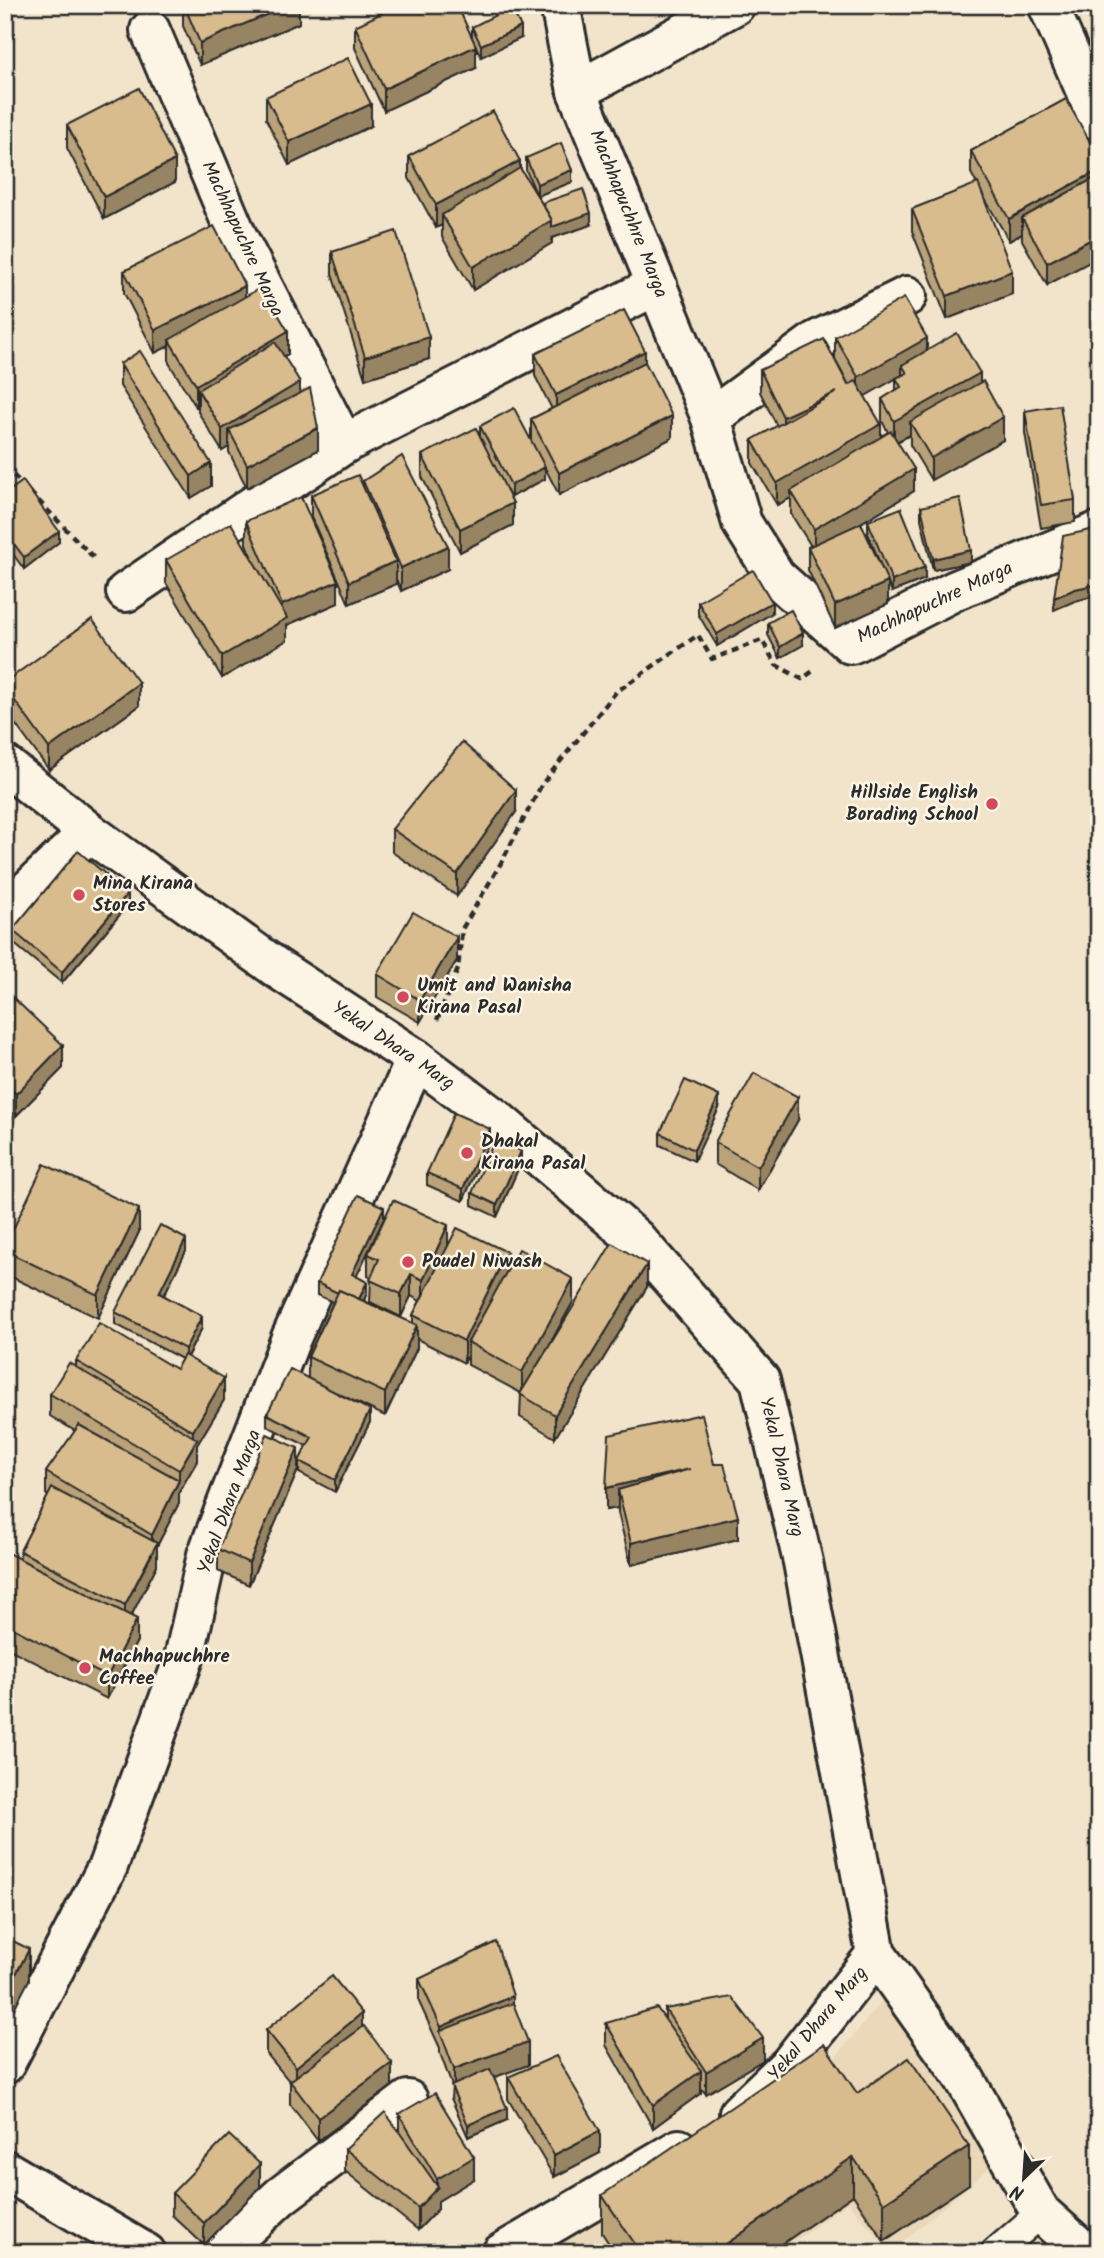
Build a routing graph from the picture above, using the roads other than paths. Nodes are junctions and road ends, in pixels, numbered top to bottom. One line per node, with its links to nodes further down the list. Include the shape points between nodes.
1 (560, 5): 5 (street, Machhapuchhre Marga)
2 (735, 5): 5 (street)
3 (1048, 5): 6 (street)
4 (149, 30): 10 (street, Machhapuchre Marga, via 237,236)
5 (577, 91): 7 (street, Machhapuchhre Marga)
6 (1099, 121)
7 (657, 285): 9 (street, Machhapuchhre Marga); 10 (street)
8 (907, 296): 9 (street, via 816,341)
9 (710, 418): 11 (street, Machhapuchre Marga, via 742,523 776,577 851,644 956,590)
10 (344, 443): 12 (street)
11 (1099, 531)
12 (126, 592)
13 (5, 765): 14 (street, Yekal Dhara Marg)
14 (89, 832): 15 (street); 16 (street, Yekal Dhara Marg, via 278,969)
15 (5, 912)
16 (416, 1059): 17 (street, Yekal Dhara Marg, via 496,1119 636,1239 760,1380 803,1562); 18 (street, Yekal Dhara Marga, via 291,1338 207,1555 184,1658 108,1866)
17 (876, 1954): 21 (street, via 964,2078); 24 (street, Yekal Dhara Marg, via 790,2064 728,2123 639,2170)
18 (5, 2064)
19 (408, 2100): 23 (street, via 281,2196)
20 (5, 2170): 22 (street)
21 (1041, 2213): 25 (lane); 26 (street)
22 (146, 2253)
23 (219, 2253)
24 (502, 2253)
25 (995, 2253)
26 (1086, 2253)

